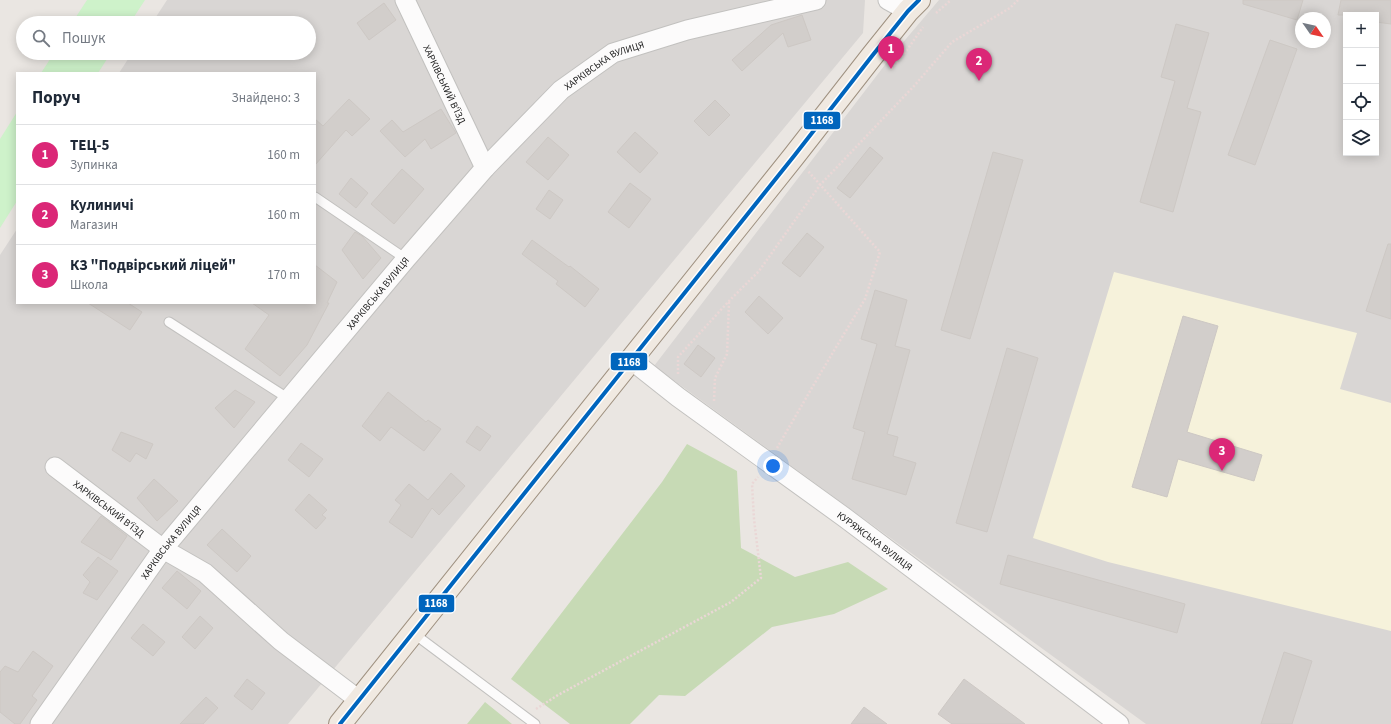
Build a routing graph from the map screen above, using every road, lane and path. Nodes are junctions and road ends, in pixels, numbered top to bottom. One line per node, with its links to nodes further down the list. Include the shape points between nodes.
1 (405, 0): 7 (street, ХАРКІВСЬКИЙ В’ЇЗД)
2 (816, 0): 7 (street, ХАРКІВСЬКА ВУЛИЦЯ, via 687,30 613,53 561,90)
3 (888, 0): 6 (street)
4 (951, 0): 6 (path)
5 (1018, 0): 10 (path, via 1010,8 952,42 820,185 760,271)
6 (920, 9): 12 (main road, via 794,156)
7 (485, 168): 9 (street, ХАРКІВСЬКА ВУЛИЦЯ)
8 (316, 198): 9 (lane)
9 (406, 259): 14 (street, ХАРКІВСЬКА ВУЛИЦЯ)
10 (730, 301): 13 (path, via 678,357); 15 (path, via 727,354 715,378 714,406)
11 (169, 322): 14 (lane)
12 (630, 359): 13 (street, КУРЯЖСЬКА ВУЛИЦЯ); 18 (main road)
13 (678, 397): 15 (street, КУРЯЖСЬКА ВУЛИЦЯ)
14 (289, 399): 17 (street, ХАРКІВСЬКА ВУЛИЦЯ)
15 (723, 430): 23 (street, КУРЯЖСЬКА ВУЛИЦЯ, via 844,517)
16 (55, 467): 17 (street, ХАРКІВСЬКИЙ В’ЇЗД)
17 (162, 549): 19 (street, ХАРКІВСЬКИЙ В’ЇЗД, via 205,573 281,641); 20 (street, ХАРКІВСЬКА ВУЛИЦЯ)
18 (413, 633): 19 (main road); 22 (lane)
19 (359, 700): 21 (main road)
20 (40, 724)
21 (340, 724)
22 (535, 724)
23 (1119, 724)

